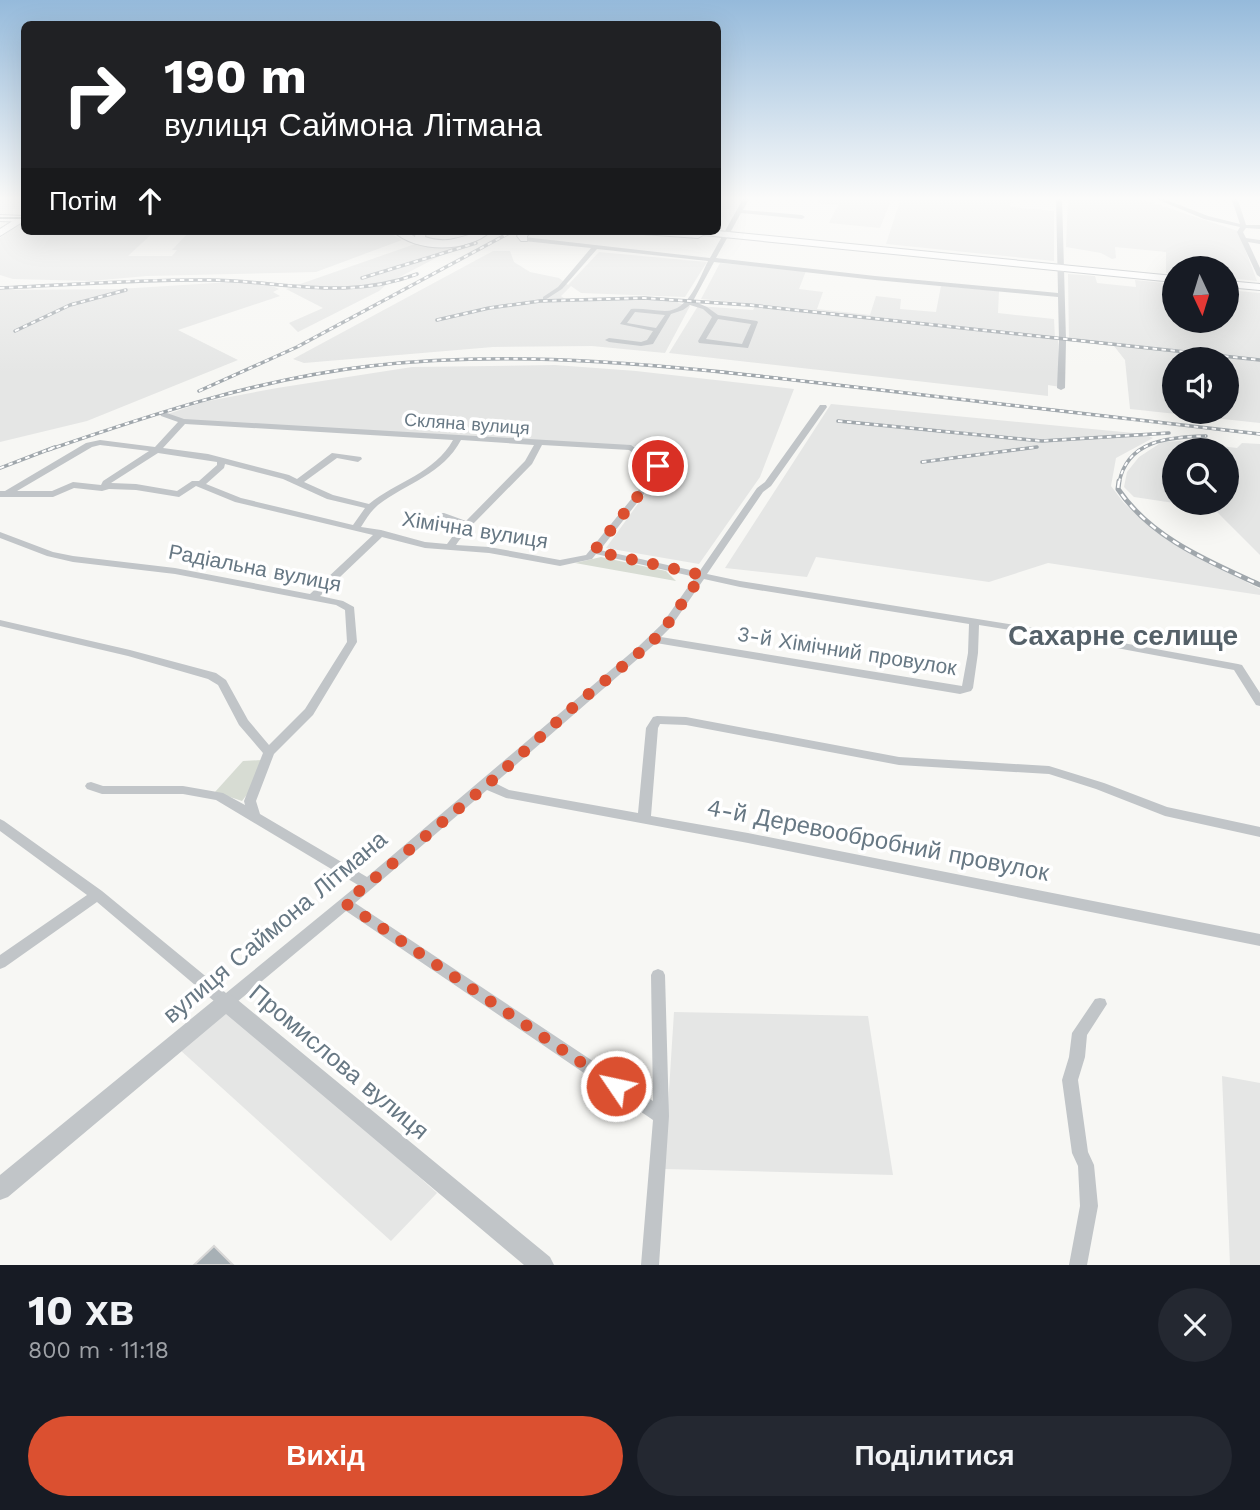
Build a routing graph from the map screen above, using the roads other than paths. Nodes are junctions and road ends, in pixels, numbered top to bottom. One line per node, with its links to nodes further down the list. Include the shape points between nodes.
1 (588, 256): 14 (street)
2 (675, 256): 7 (street)
3 (715, 256): 7 (street)
4 (937, 256): 8 (main road)
5 (1059, 256): 8 (street)
6 (1256, 258): 9 (street)
7 (714, 260): 13 (street); 15 (street)
8 (1059, 268): 10 (main road); 13 (street)
9 (1260, 275)
10 (1162, 278)
11 (1239, 285): 12 (main road)
12 (1260, 287)
13 (1062, 295): 20 (street)
14 (545, 298)
15 (692, 303): 16 (street); 17 (street)
16 (669, 313): 18 (street); 18 (street, via 633,310 623,324)
17 (716, 317): 17 (street, via 756,323 745,346 705,344 702,341)
18 (659, 330): 19 (street, via 646,343)
19 (609, 340)
20 (1061, 388)
21 (823, 407): 41 (street)
22 (164, 414): 23 (street, Скляна вулиця)
23 (183, 421): 24 (street, Скляна вулиця); 26 (street)
24 (457, 439): 25 (street, Скляна вулиця); 33 (street, via 447,455)
25 (538, 444): 35 (street, via 529,462); 40 (street, Скляна вулиця, via 631,448 658,466)
26 (158, 449): 28 (street); 31 (street); 32 (street, via 96,442)
27 (358, 459): 29 (street, via 335,455)
28 (221, 461): 29 (street); 30 (street)
29 (299, 482): 33 (street, via 330,497)
30 (201, 484): 31 (street, via 179,494); 36 (street, Хімічна вулиця, via 238,500)
31 (108, 486): 32 (street, via 73,485 53,494)
32 (4, 493)
33 (371, 507): 36 (street)
34 (441, 515): 35 (street)
35 (469, 525): 39 (street)
36 (356, 527): 37 (street, Хімічна вулиця)
37 (381, 533): 39 (street, Хімічна вулиця); 42 (street)
38 (0, 535): 42 (street, Радіальна вулиця, via 73,559 175,571)
39 (450, 547): 40 (street, Хімічна вулиця, via 560,563 589,557)
40 (594, 551): 41 (street)
41 (702, 575): 43 (street); 45 (street)
42 (312, 598): 47 (street, Радіальна вулиця, via 350,609 352,642 309,712)
43 (974, 621): 45 (street, 3-й Хімічний провулок, via 967,688 960,690); 46 (street, via 1238,667)
44 (0, 623): 47 (street, via 212,676)
45 (654, 639): 48 (street, вулиця Саймона Літмана)
46 (1260, 702)
47 (269, 752): 50 (street, Радіальна вулиця, via 250,800)
48 (487, 785): 51 (street, 4-й Деревообробний провулок, via 506,794); 54 (street, вулиця Саймона Літмана)
49 (91, 786): 50 (street, via 219,796)
50 (254, 817): 54 (street)
51 (644, 819): 53 (street, via 652,728 657,720 900,761 1049,770 1165,811); 57 (street, 4-й Деревообробний провулок)
52 (0, 824): 55 (street, Промислова вулиця)
53 (1260, 832)
54 (368, 884): 56 (street, вулиця Саймона Літмана)
55 (97, 895): 58 (street); 60 (street, Промислова вулиця)
56 (345, 903): 60 (street, вулиця Саймона Літмана); 62 (street)
57 (1260, 940)
58 (0, 963)
59 (657, 975): 62 (street)
60 (226, 1002): 63 (street, вулиця Саймона Літмана); 64 (street, Промислова вулиця)
61 (1100, 1004): 66 (street, via 1080,1033 1069,1080 1089,1206)
62 (661, 1116): 65 (street)
63 (0, 1189)
64 (542, 1265)
65 (650, 1265)
66 (1078, 1265)

